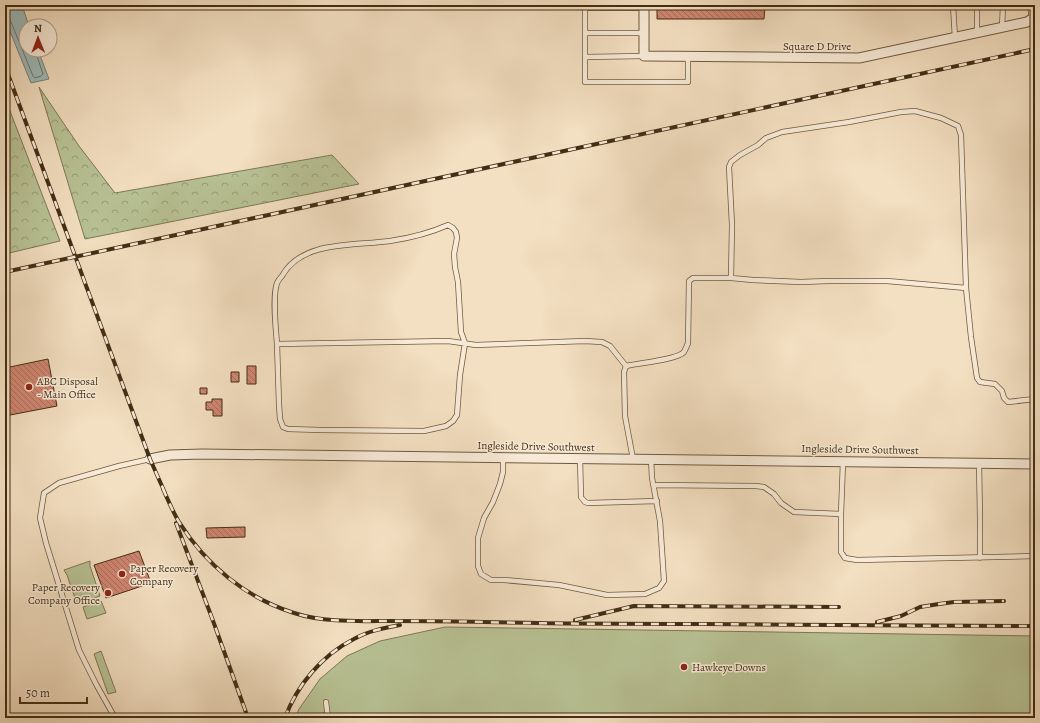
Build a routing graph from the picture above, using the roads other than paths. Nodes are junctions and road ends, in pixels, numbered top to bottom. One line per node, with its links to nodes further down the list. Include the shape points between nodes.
1 (953, 5): 12 (lane)
2 (977, 5): 11 (lane)
3 (1003, 5): 8 (lane)
4 (1030, 5): 7 (lane)
5 (585, 7): 6 (lane); 9 (lane)
6 (644, 7): 10 (street)
7 (1034, 18): 8 (street, Square D Drive)
8 (1002, 28): 11 (street, Square D Drive)
9 (585, 33): 10 (lane); 14 (lane)
10 (644, 33): 13 (street)
11 (977, 33): 12 (street, Square D Drive)
12 (954, 38): 15 (street, Square D Drive, via 859,58)
13 (644, 56): 14 (lane); 15 (street, Square D Drive)
14 (585, 57): 15 (lane, via 585,82 688,82)
15 (688, 57)
16 (731, 278): 17 (lane, via 801,282 888,281); 17 (lane, via 731,162 766,138 782,132 915,110 958,126 962,136); 20 (lane, via 693,278 689,281 688,343 683,352 676,356)
17 (966, 288): 21 (lane, via 977,378 980,382 996,384 1008,402)
18 (465, 343): 19 (lane, via 448,341); 19 (lane, via 457,415 446,426 424,431 283,427 280,419); 19 (lane, via 461,332 454,254 457,238 456,232 448,225 416,236 310,251 297,258 285,269 277,283); 20 (lane, via 476,345 602,342 610,346)
19 (277, 344)
20 (626, 366): 25 (lane, via 625,416)
21 (1035, 399)
22 (503, 457): 23 (street, Ingleside Drive Southwest); 24 (street, Ingleside Drive Southwest, via 202,454 170,455); 31 (lane, via 500,484 478,538 478,566 481,574 491,580 559,585 607,595 645,594 658,588 664,581)
23 (580, 458): 25 (street, Ingleside Drive Southwest); 31 (lane, via 581,497 585,502)
24 (150, 459): 36 (lane, Ingleside Drive Southwest, via 59,483 44,493 40,518 79,650)
25 (633, 459): 26 (street, Ingleside Drive Southwest)
26 (651, 459): 27 (street, Ingleside Drive Southwest); 30 (lane)
27 (843, 461): 28 (street, Ingleside Drive Southwest); 32 (lane)
28 (979, 463): 29 (street, Ingleside Drive Southwest); 34 (lane)
29 (1035, 464)
30 (654, 485): 31 (lane); 32 (lane, via 756,486 774,494 781,503 794,512)
31 (657, 501)
32 (841, 514): 34 (lane, via 841,552 845,558)
33 (1035, 556): 34 (lane)
34 (980, 558)
35 (326, 702): 37 (lane)
36 (115, 718)
37 (328, 718)

